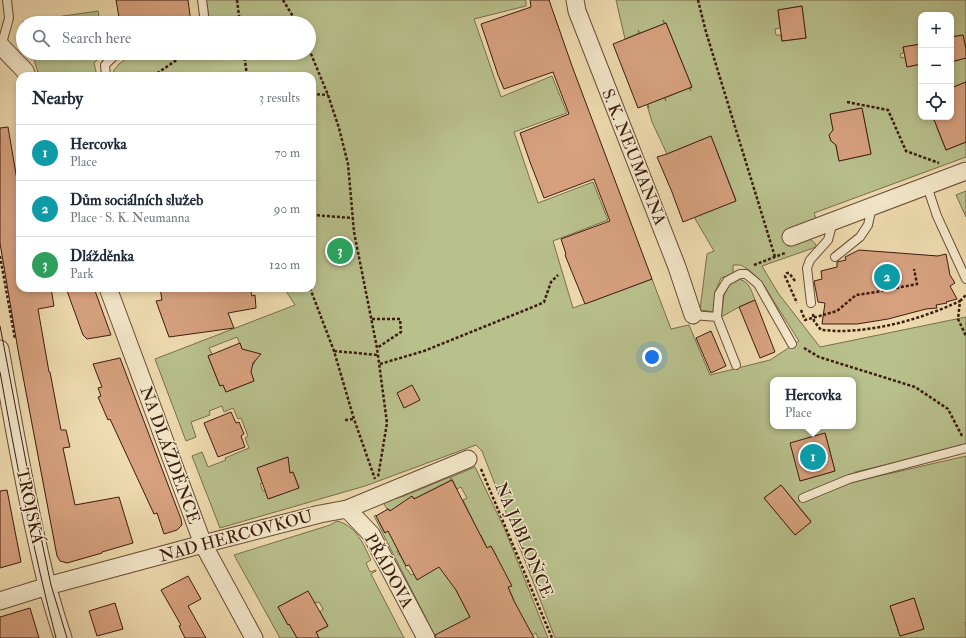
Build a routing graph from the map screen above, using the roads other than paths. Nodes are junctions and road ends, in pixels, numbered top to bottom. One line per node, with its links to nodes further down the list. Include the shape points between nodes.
1 (7, 0): 5 (lane, via 9,18)
2 (202, 0): 4 (lane)
3 (574, 0): 18 (street, S. K. NEUMANNA, via 678,267)
4 (204, 16)
5 (1, 46): 7 (street)
6 (110, 60): 8 (lane, via 105,65)
7 (25, 72)
8 (106, 72)
9 (966, 171): 10 (street)
10 (926, 186): 11 (street); 15 (lane)
11 (872, 206): 12 (street); 14 (lane, via 868,225 860,237)
12 (833, 221): 13 (street); 17 (lane, via 828,240 810,260 807,268)
13 (791, 236)
14 (835, 257)
15 (966, 280)
16 (109, 292): 27 (street, NA DLÁŽDĚNCE)
17 (811, 303)
18 (693, 315): 19 (lane)
19 (716, 317): 20 (lane, via 719,294 727,281 740,274 746,274 758,284); 22 (lane)
20 (792, 344)
21 (0, 349): 28 (street, TROJSKÁ)
22 (736, 365)
23 (966, 448): 25 (lane, via 849,479)
24 (468, 459): 26 (street, NAD HERCOVKOU)
25 (803, 498)
26 (347, 509): 27 (street, NAD HERCOVKOU); 32 (street, PŘÁDOVA, via 371,534)
27 (203, 544): 28 (street, NAD HERCOVKOU); 31 (street, NA DLÁŽDĚNCE)
28 (48, 586): 29 (street, NAD HERCOVKOU); 30 (street, TROJSKÁ)
29 (0, 601)
30 (62, 638)
31 (254, 638)
32 (426, 638)

